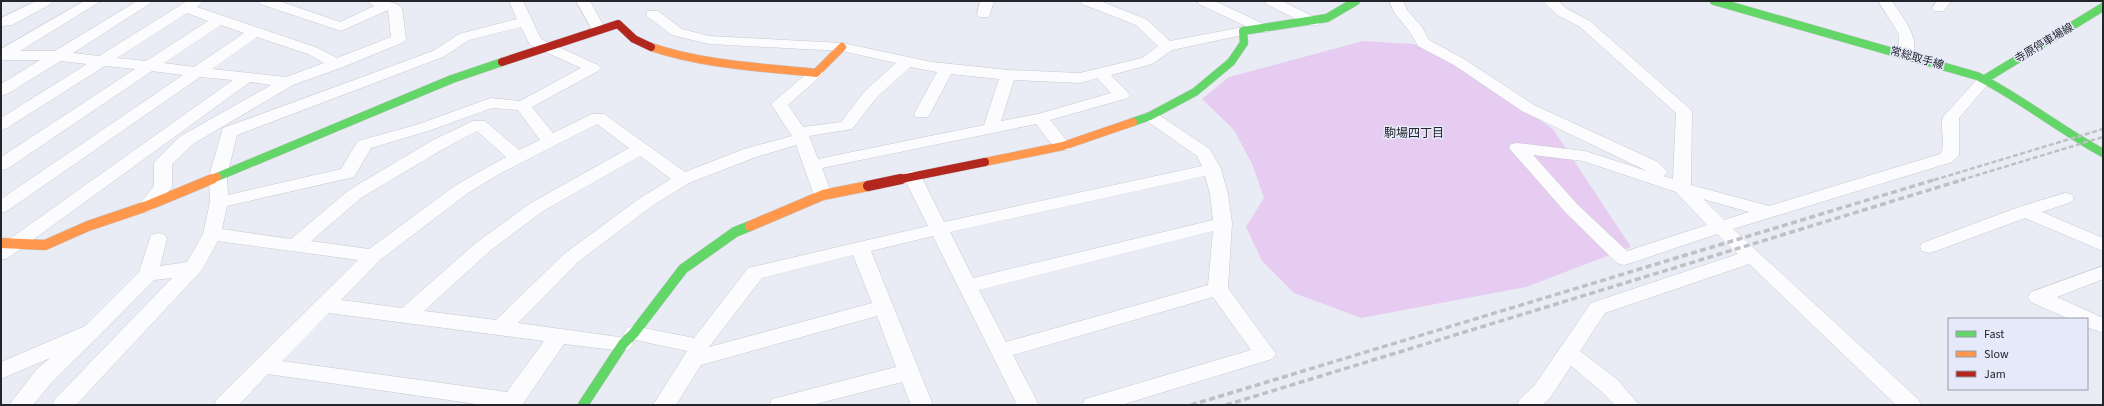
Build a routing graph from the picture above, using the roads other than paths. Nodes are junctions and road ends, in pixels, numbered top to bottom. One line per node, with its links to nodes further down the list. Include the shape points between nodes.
1 (46, 1): 22 (street)
2 (94, 1): 30 (street)
3 (147, 1): 32 (street)
4 (265, 1): 15 (street, via 341,27)
5 (516, 1): 20 (street)
6 (583, 1): 24 (street)
7 (1087, 1): 27 (street, via 1141,22)
8 (1204, 1): 23 (street)
9 (1271, 1): 21 (street)
10 (1356, 1): 21 (street, via 1327,18)
11 (1396, 1): 64 (street, via 1398,10 1412,22 1423,43 1459,62 1528,108 1652,166)
12 (1550, 1): 64 (street, via 1562,12 1585,24 1684,112)
13 (1717, 1): 31 (street, 常総取手線)
14 (1885, 1): 31 (street, via 1906,34)
15 (380, 3): 35 (street, via 396,8 399,39)
16 (191, 5): 19 (street); 33 (street)
17 (2100, 12): 43 (street, 寺原停車場線)
18 (653, 14): 29 (street, via 677,32 709,40)
19 (219, 20): 26 (street); 36 (street)
20 (525, 21): 28 (street, via 535,42); 61 (street, via 464,37 438,54 229,132)
21 (1313, 22): 23 (street)
22 (3, 23)
23 (1263, 29): 25 (street)
24 (599, 30): 28 (street); 40 (street, via 618,24 632,38 657,48 703,60)
25 (1243, 31): 27 (street); 48 (street, via 1244,43 1231,62 1195,92)
26 (255, 32): 35 (street, via 313,51); 38 (street)
27 (1168, 46): 39 (street, via 1147,61)
28 (547, 47): 46 (street, via 593,68); 61 (street, via 452,79)
29 (842, 47): 34 (street); 40 (street)
30 (1, 55): 32 (street)
31 (1906, 55): 43 (street, 常総取手線)
32 (58, 56): 33 (street); 45 (street)
33 (102, 61): 36 (street); 50 (street)
34 (906, 62): 37 (street); 52 (street, via 871,94 846,126)
35 (338, 64): 44 (street)
36 (150, 66): 38 (street); 58 (street)
37 (946, 69): 41 (street); 47 (street)
38 (198, 71): 42 (street); 69 (street)
39 (1100, 73): 41 (street, via 1080,78); 49 (street, via 1122,95)
40 (816, 74): 52 (street, via 779,104)
41 (1008, 76): 51 (street)
42 (248, 77): 44 (street); 79 (street)
43 (1985, 79): 56 (street, 常総取手線, via 2069,135); 71 (street, via 1948,122 1952,146 1950,155 1946,158)
44 (286, 82): 68 (street, via 187,140 163,163 163,187)
45 (1, 91)
46 (523, 106): 53 (street); 67 (street, via 491,103 425,127 364,145 348,173)
47 (922, 114)
48 (1150, 116): 54 (street); 60 (street, via 1204,153)
49 (1040, 118): 51 (street); 54 (street)
50 (1, 125)
51 (991, 127): 59 (street)
52 (800, 136): 59 (street); 63 (street)
53 (550, 141): 55 (street, via 598,117); 57 (street)
54 (1063, 146): 62 (street)
55 (641, 148): 63 (street); 91 (street, via 537,207 484,246)
56 (2103, 153)
57 (517, 158): 77 (street, via 479,124 439,144 355,194); 82 (street, via 462,190)
58 (1, 165)
59 (812, 165): 65 (street)
60 (1212, 169): 72 (street); 74 (street)
61 (218, 176): 67 (street); 68 (street)
62 (912, 176): 65 (street); 74 (street)
63 (684, 179): 95 (street, via 646,202 571,258)
64 (1682, 188): 71 (street); 73 (street); 73 (street, via 1585,156 1517,148 1572,209 1624,259)
65 (823, 195): 98 (street, via 735,232 683,269)
66 (2064, 198): 70 (street)
67 (219, 202): 75 (street)
68 (147, 206): 79 (street, via 45,244)
69 (1, 207)
70 (2025, 211): 78 (street); 80 (street)
71 (1770, 212): 73 (street)
72 (1223, 223): 87 (street); 88 (street)
73 (1720, 227): 83 (street)
74 (938, 229): 81 (street); 87 (street)
75 (212, 234): 77 (street); 84 (street)
76 (158, 238): 86 (street)
77 (296, 244): 82 (street)
78 (2103, 244)
79 (6, 247)
80 (1929, 247)
81 (860, 248): 90 (street); 100 (street, via 755,273)
82 (373, 256): 89 (street)
83 (1752, 256): 101 (street, via 1598,308); 117 (street)
84 (190, 270): 86 (street); 107 (street)
85 (2103, 272): 92 (street, via 2038,297)
86 (148, 274): 96 (street)
87 (968, 286): 99 (street)
88 (1218, 289): 99 (street); 114 (street, via 1265,354)
89 (323, 305): 91 (street); 102 (street)
90 (884, 307): 100 (street); 104 (street)
91 (407, 315): 95 (street)
92 (2085, 318)
93 (2088, 319): 94 (street)
94 (2103, 326)
95 (502, 327): 97 (street)
96 (92, 331): 103 (street); 106 (street, via 45,375)
97 (558, 336): 98 (street); 105 (street)
98 (629, 339): 100 (street); 109 (street)
99 (1001, 351): 113 (street)
100 (696, 352): 110 (street)
101 (1568, 352): 115 (street, via 1542,392); 116 (street, via 1610,386)
102 (263, 366): 105 (street); 108 (street)
103 (1, 371)
104 (909, 372): 111 (street); 112 (street)
105 (511, 403)
106 (20, 405)
107 (63, 405)
108 (225, 405)
109 (583, 405)
110 (664, 405)
111 (780, 405)
112 (922, 405)
113 (1028, 405)
114 (1093, 405)
115 (1528, 405)
116 (1628, 405)
117 (1910, 405)

